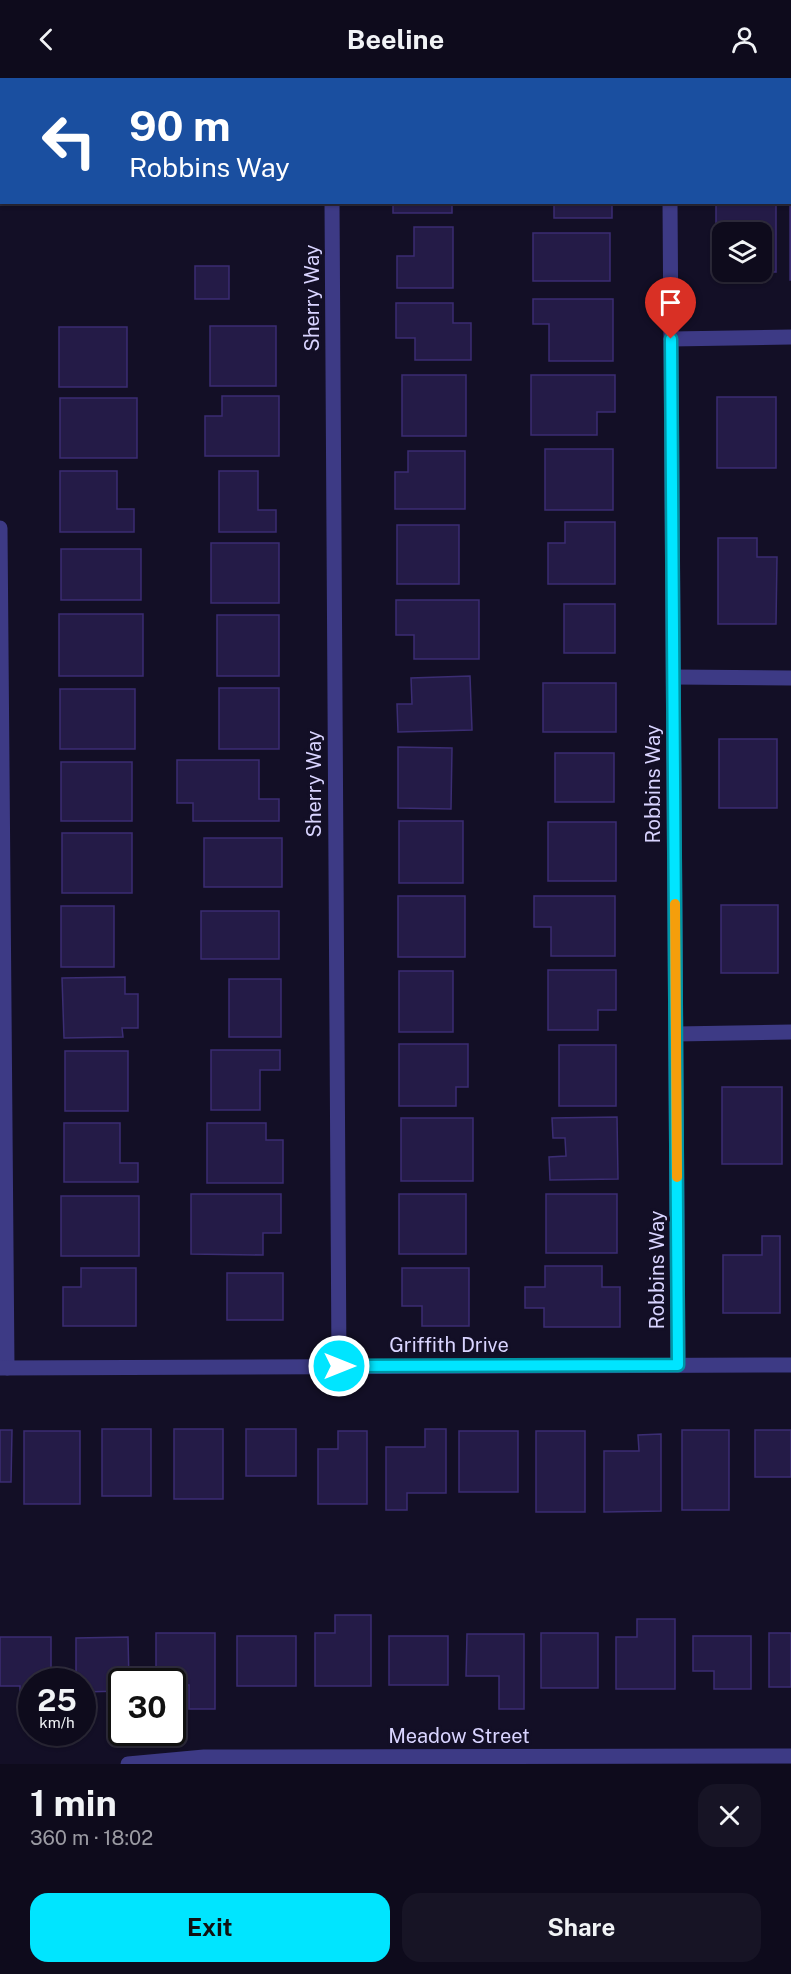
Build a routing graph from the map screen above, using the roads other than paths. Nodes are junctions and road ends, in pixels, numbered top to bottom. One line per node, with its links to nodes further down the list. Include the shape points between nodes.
1 (332, 204): 12 (street, Sherry Way)
2 (670, 204): 4 (street, Robbins Way)
3 (791, 337): 4 (street)
4 (671, 339): 6 (street, Robbins Way)
5 (0, 528): 13 (street)
6 (674, 677): 7 (street); 9 (street, Robbins Way)
7 (791, 678)
8 (791, 1032): 9 (street)
9 (676, 1034): 10 (street, Robbins Way)
10 (678, 1365): 11 (street, Griffith Drive); 12 (street, Griffith Drive)
11 (791, 1365)
12 (339, 1366): 13 (street, Griffith Drive)
13 (3, 1368)
14 (791, 1756): 15 (street, Meadow Street, via 204,1757)
15 (128, 1764)

